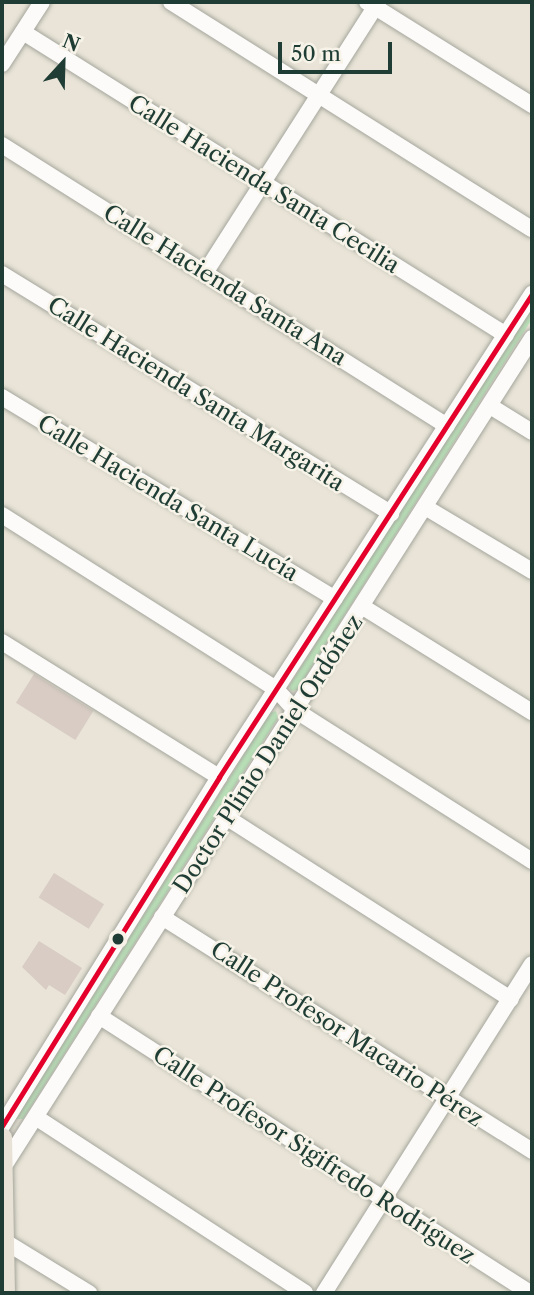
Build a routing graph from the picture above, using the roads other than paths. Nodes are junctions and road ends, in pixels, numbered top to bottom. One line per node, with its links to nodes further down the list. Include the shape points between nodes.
1 (42, 2): 4 (street)
2 (171, 2): 6 (street)
3 (374, 3): 6 (street); 7 (street)
4 (23, 32): 5 (street); 9 (street, Calle Hacienda Santa Cecilia)
5 (2, 64)
6 (319, 97): 9 (street); 10 (street)
7 (532, 106)
8 (2, 145): 11 (street, Calle Hacienda Santa Ana)
9 (262, 183): 11 (street); 14 (street, Calle Hacienda Santa Cecilia)
10 (532, 229)
11 (205, 273): 18 (street, Calle Hacienda Santa Ana)
12 (2, 274): 21 (street, Calle Hacienda Santa Margarita)
13 (532, 294): 14 (street, Doctor Plinio Daniel Ordóñez)
14 (506, 335): 18 (street, Doctor Plinio Daniel Ordóñez)
15 (532, 338): 17 (street, Doctor Plinio Daniel Ordóñez)
16 (2, 397): 24 (street, Calle Hacienda Santa Lucía)
17 (490, 406): 19 (street); 20 (street, Doctor Plinio Daniel Ordóñez)
18 (447, 426): 21 (street, Doctor Plinio Daniel Ordóñez)
19 (532, 432)
20 (425, 507): 23 (street); 25 (street, Doctor Plinio Daniel Ordóñez)
21 (391, 513): 24 (street, Doctor Plinio Daniel Ordóñez)
22 (2, 515): 27 (street)
23 (532, 572)
24 (335, 599): 27 (street, Doctor Plinio Daniel Ordóñez)
25 (363, 607): 28 (street, Doctor Plinio Daniel Ordóñez); 29 (street)
26 (2, 642): 30 (street)
27 (276, 689): 28 (street); 30 (street, Doctor Plinio Daniel Ordóñez)
28 (295, 710): 31 (street, Doctor Plinio Daniel Ordóñez); 32 (street)
29 (532, 712)
30 (219, 777): 39 (street, Doctor Plinio Daniel Ordóñez)
31 (226, 817): 33 (street, Doctor Plinio Daniel Ordóñez); 35 (street)
32 (532, 861)
33 (162, 916): 36 (street, Doctor Plinio Daniel Ordóñez); 37 (street, Calle Profesor Macario Pérez)
34 (532, 964): 35 (street)
35 (510, 999): 37 (street)
36 (99, 1016): 38 (street, Doctor Plinio Daniel Ordóñez); 43 (street, Calle Profesor Sigifredo Rodríguez)
37 (447, 1099): 41 (street, Calle Profesor Macario Pérez); 43 (street)
38 (37, 1118): 42 (street, Doctor Plinio Daniel Ordóñez); 47 (street)
39 (2, 1126)
40 (2, 1138): 42 (main road)
41 (532, 1151)
42 (2, 1168): 44 (main road)
43 (382, 1201): 48 (street); 49 (street, Calle Profesor Sigifredo Rodríguez)
44 (4, 1241): 45 (main road); 46 (street)
45 (5, 1293)
46 (89, 1293)
47 (305, 1293)
48 (324, 1293)
49 (530, 1293)

